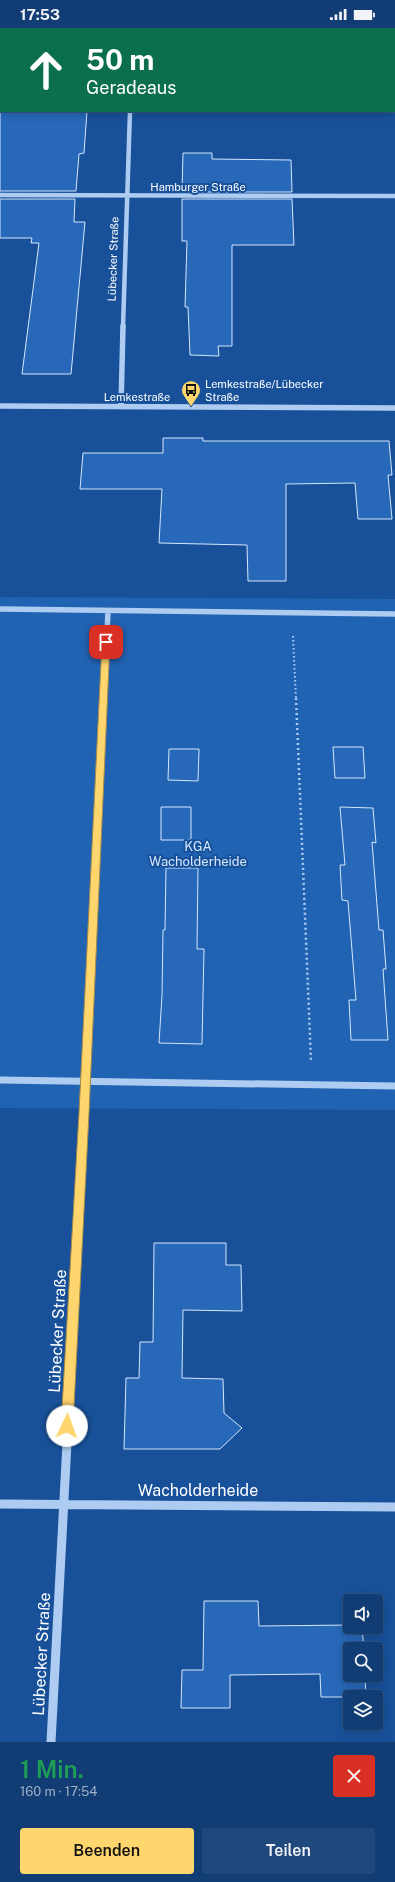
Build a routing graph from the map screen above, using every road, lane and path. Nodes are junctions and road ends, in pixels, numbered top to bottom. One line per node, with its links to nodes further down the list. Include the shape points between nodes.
1 (130, 112): 3 (street, Lübecker Straße)
2 (0, 196): 3 (street, Hamburger Straße)
3 (127, 196): 4 (street, Hamburger Straße); 6 (street, Lübecker Straße)
4 (395, 196)
5 (0, 406): 6 (street, Lemkestraße)
6 (121, 407): 7 (street, Lemkestraße)
7 (395, 408)
8 (0, 609): 9 (street)
9 (108, 610): 10 (street); 13 (street, Lübecker Straße)
10 (292, 614): 11 (street); 14 (path)
11 (395, 614)
12 (0, 1080): 13 (street)
13 (86, 1082): 14 (street); 17 (street, Lübecker Straße)
14 (312, 1086): 15 (street)
15 (395, 1086)
16 (0, 1504): 17 (street, Wacholderheide)
17 (63, 1504): 18 (street, Wacholderheide); 19 (street, Lübecker Straße)
18 (395, 1507)
19 (52, 1742)

